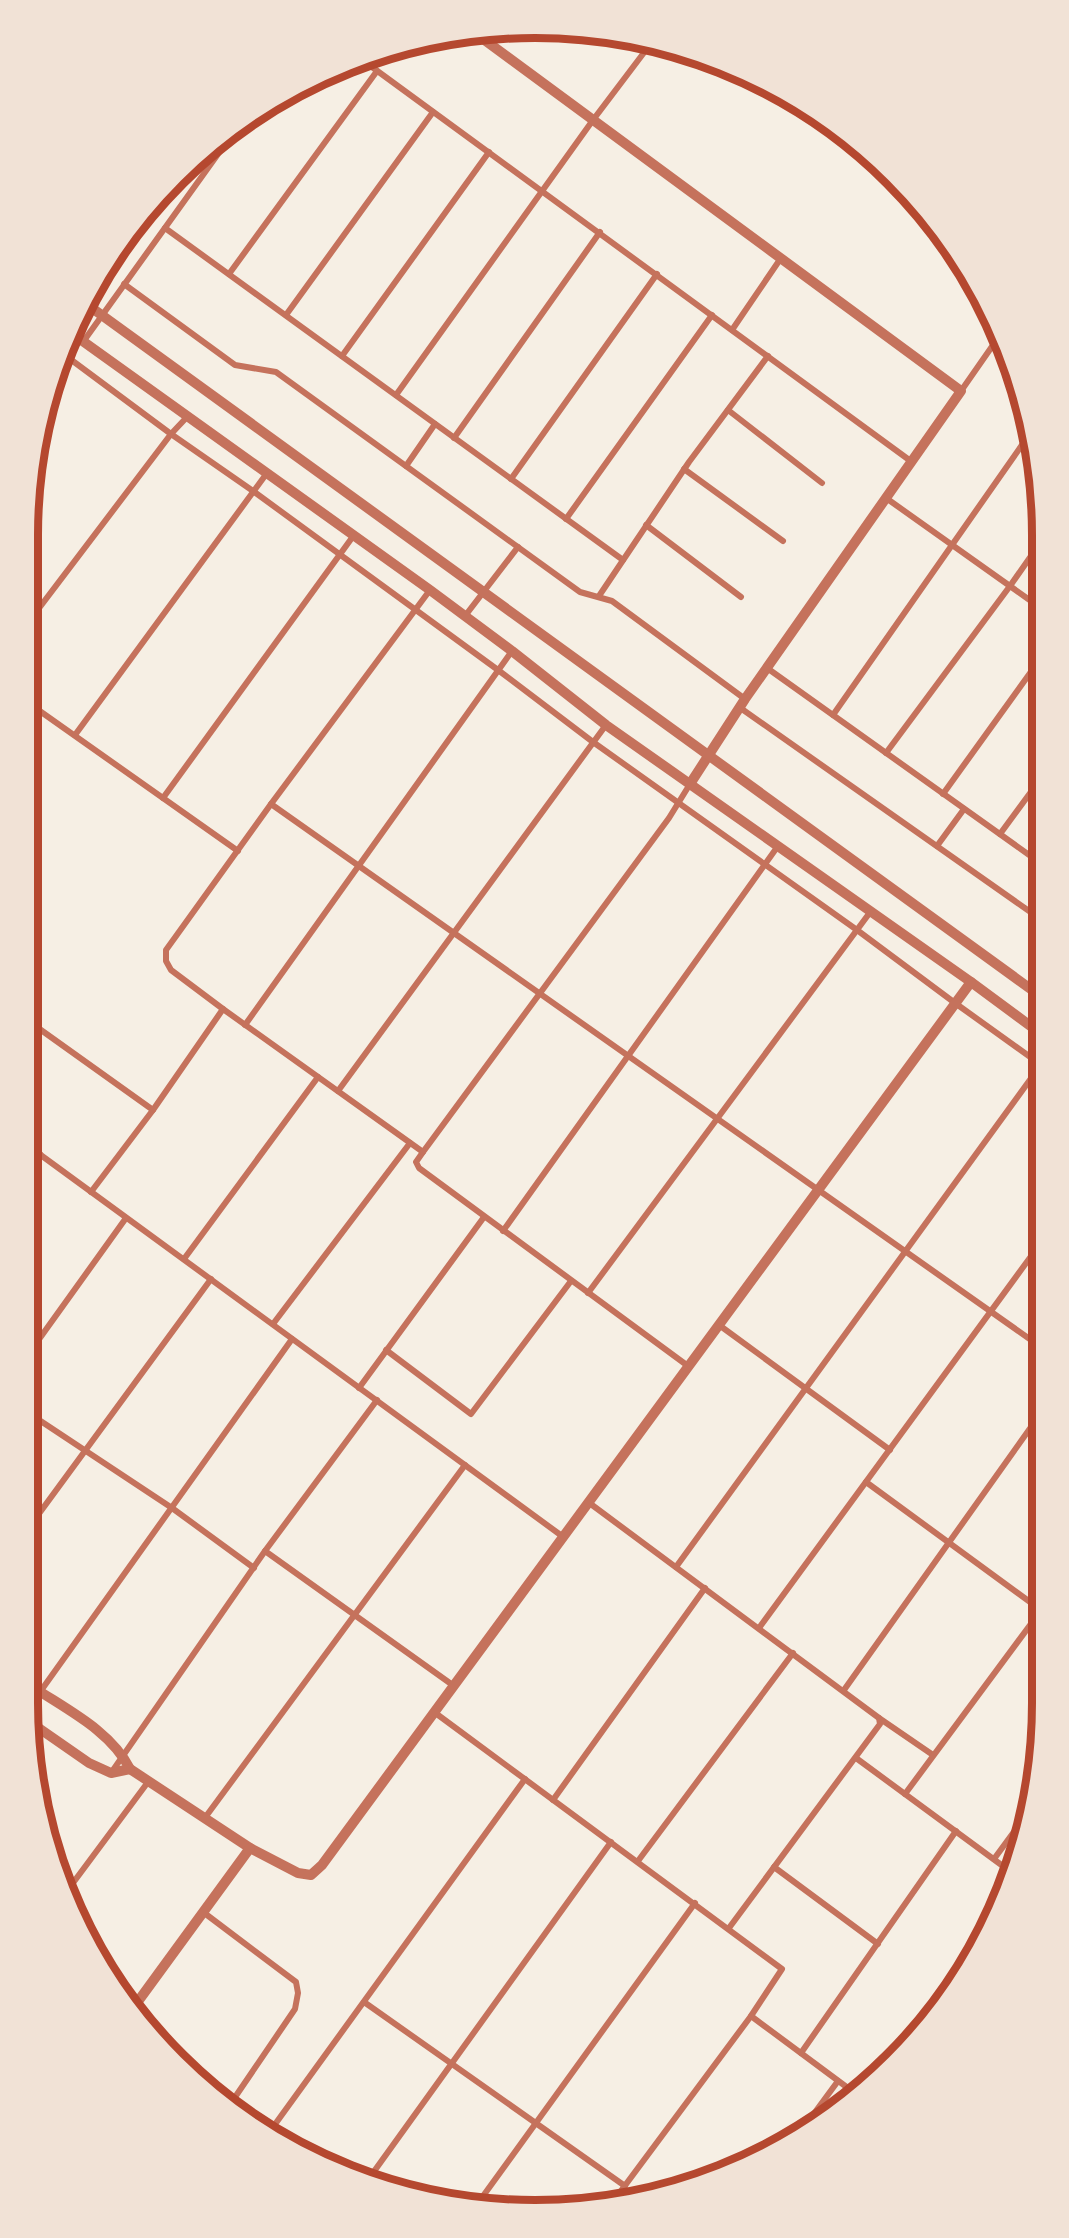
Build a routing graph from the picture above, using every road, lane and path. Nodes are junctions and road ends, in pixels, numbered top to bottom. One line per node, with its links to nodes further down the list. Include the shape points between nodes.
1 (485, 41): 6 (street)
2 (646, 50): 6 (street)
3 (370, 66): 4 (street)
4 (377, 71): 5 (street); 13 (street)
5 (434, 112): 8 (street); 18 (street)
6 (593, 120): 9 (street); 12 (street)
7 (222, 148): 10 (street)
8 (489, 152): 9 (street); 24 (street)
9 (543, 191): 11 (street); 28 (street)
10 (165, 228): 13 (street); 15 (street)
11 (600, 232): 14 (street); 33 (street)
12 (781, 258): 20 (street); 27 (street)
13 (229, 274): 18 (street)
14 (657, 274): 19 (street); 39 (street)
15 (124, 285): 17 (street); 36 (street, via 235,365 276,372)
16 (92, 308): 17 (street)
17 (102, 315): 22 (street); 54 (street)
18 (286, 315): 24 (street)
19 (712, 315): 20 (street); 43 (street)
20 (732, 330): 25 (street)
21 (78, 338): 22 (street)
22 (83, 342): 30 (street)
23 (994, 344): 27 (street)
24 (342, 356): 28 (street)
25 (768, 356): 29 (street); 35 (street)
26 (70, 359): 32 (street)
27 (962, 391): 35 (street)
28 (396, 395): 31 (street)
29 (728, 410): 37 (street); 40 (street)
30 (187, 417): 32 (street); 38 (street)
31 (435, 424): 33 (street); 36 (street)
32 (171, 434): 41 (street); 58 (street)
33 (454, 438): 39 (street)
34 (1023, 444): 47 (street)
35 (912, 462): 42 (street)
36 (406, 466): 48 (street)
37 (684, 469): 44 (street); 46 (street)
38 (267, 473): 41 (street); 45 (street)
39 (511, 479): 43 (street)
40 (822, 483)
41 (254, 491): 49 (street); 69 (street)
42 (886, 498): 47 (street); 62 (street)
43 (566, 519): 51 (street)
44 (646, 525): 51 (street); 56 (street)
45 (354, 535): 49 (street); 53 (street)
46 (783, 541)
47 (951, 544): 52 (street); 67 (street)
48 (518, 547): 54 (street); 55 (street, via 580,592)
49 (339, 555): 59 (street); 76 (street)
50 (1032, 555): 52 (street)
51 (623, 560): 55 (street)
52 (1010, 586): 57 (street); 71 (street)
53 (430, 590): 59 (street); 60 (street)
54 (484, 591): 60 (street); 72 (street)
55 (598, 596): 65 (street, via 612,601)
56 (741, 597)
57 (1032, 602)
58 (38, 609)
59 (416, 610): 63 (street); 78 (street)
60 (465, 616): 61 (street)
61 (512, 651): 63 (street); 68 (street)
62 (767, 668): 65 (street); 67 (street)
63 (498, 670): 70 (street); 86 (street)
64 (1032, 670): 75 (street)
65 (742, 703): 72 (street); 82 (street)
66 (38, 710): 69 (street)
67 (833, 715): 71 (street)
68 (606, 724): 70 (street); 73 (street)
69 (75, 735): 76 (street)
70 (593, 742): 77 (street); 90 (street)
71 (886, 753): 75 (street)
72 (710, 754): 73 (street); 92 (street)
73 (690, 784): 77 (street); 81 (street)
74 (1032, 791): 80 (street)
75 (943, 794): 79 (street)
76 (163, 798): 83 (street)
77 (678, 803): 85 (street); 93 (street)
78 (271, 804): 83 (street); 86 (street)
79 (964, 808): 80 (street); 82 (street)
80 (1000, 834): 84 (street)
81 (778, 846): 85 (street); 87 (street)
82 (937, 846): 88 (street)
83 (238, 851): 95 (street, via 166,950 171,970)
84 (1032, 857)
85 (766, 864): 89 (street); 99 (street)
86 (358, 866): 90 (street); 96 (street)
87 (871, 912): 89 (street); 91 (street)
88 (1032, 913)
89 (857, 930): 94 (street); 105 (street)
90 (454, 933): 93 (street); 103 (street)
91 (971, 982): 94 (street); 97 (street)
92 (1032, 989)
93 (541, 994): 99 (street); 107 (street)
94 (955, 1003): 100 (street); 110 (street)
95 (223, 1009): 96 (street); 104 (street)
96 (245, 1025): 102 (street)
97 (1032, 1027)
98 (38, 1028): 104 (street)
99 (629, 1056): 105 (street); 114 (street)
100 (1032, 1059)
101 (1032, 1076): 115 (street)
102 (318, 1077): 103 (street); 117 (street)
103 (338, 1091): 106 (street)
104 (153, 1110): 111 (street)
105 (717, 1118): 110 (street); 120 (street)
106 (410, 1143): 107 (street); 122 (street)
107 (423, 1152): 112 (street, via 416,1162 418,1168)
108 (40, 1154): 109 (street); 111 (street)
109 (38, 1157)
110 (817, 1189): 115 (street); 123 (street)
111 (91, 1192): 113 (street)
112 (484, 1217): 114 (street); 127 (street)
113 (126, 1218): 117 (street); 125 (street)
114 (503, 1231): 119 (street)
115 (905, 1251): 121 (street); 130 (street)
116 (1032, 1255): 121 (street)
117 (184, 1259): 118 (street)
118 (211, 1279): 122 (street); 135 (street)
119 (571, 1281): 120 (street); 127 (street, via 471,1414)
120 (588, 1293): 128 (street)
121 (992, 1312): 126 (street); 134 (street)
122 (273, 1324): 124 (street)
123 (718, 1324): 128 (street); 130 (street)
124 (292, 1339): 129 (street); 139 (street)
125 (38, 1341)
126 (1032, 1341)
127 (386, 1350): 129 (street)
128 (688, 1366): 138 (street)
129 (359, 1388): 131 (street)
130 (805, 1389): 134 (street); 144 (street)
131 (377, 1401): 136 (street); 143 (street)
132 (38, 1420): 135 (street)
133 (1032, 1426): 142 (street)
134 (890, 1450): 137 (street)
135 (84, 1451): 139 (street); 140 (street)
136 (465, 1465): 141 (street); 148 (street)
137 (866, 1482): 142 (street); 150 (street)
138 (588, 1502): 141 (street); 144 (street)
139 (172, 1508): 145 (street); 154 (street)
140 (38, 1515)
141 (562, 1536): 152 (street)
142 (948, 1543): 147 (street); 153 (street)
143 (265, 1551): 145 (street); 148 (street)
144 (676, 1567): 146 (street)
145 (254, 1568): 158 (street)
146 (705, 1588): 150 (street); 166 (street)
147 (1032, 1604)
148 (355, 1615): 152 (street); 167 (street)
149 (1032, 1623): 159 (street)
150 (759, 1628): 151 (street)
151 (793, 1653): 153 (street); 173 (street)
152 (454, 1686): 155 (street)
153 (844, 1690): 156 (street)
154 (40, 1692): 158 (street, via 107,1737)
155 (434, 1712): 163 (street); 171 (street, via 311,1875 298,1873)
156 (879, 1718): 159 (street); 160 (street, via 880,1724)
157 (39, 1728): 162 (street, via 89,1763)
158 (123, 1754): 161 (street); 162 (street)
159 (933, 1755): 165 (street)
160 (856, 1758): 165 (street); 175 (street)
161 (130, 1770): 162 (street); 164 (street)
162 (111, 1773)
163 (525, 1779): 166 (street); 182 (street)
164 (148, 1782): 167 (street); 176 (street)
165 (904, 1794): 169 (street)
166 (553, 1800): 170 (street)
167 (204, 1820): 171 (street)
168 (1015, 1830): 172 (street)
169 (956, 1831): 172 (street); 180 (street)
170 (611, 1842): 173 (street); 185 (street)
171 (250, 1848): 178 (street)
172 (994, 1859): 174 (street)
173 (638, 1861): 177 (street)
174 (1004, 1866)
175 (774, 1867): 179 (street); 180 (street)
176 (72, 1885)
177 (695, 1903): 179 (street); 190 (street)
178 (204, 1912): 181 (street); 188 (street, via 296,1982 298,1993 295,2009)
179 (729, 1928): 183 (street, via 782,1969)
180 (878, 1944): 184 (street)
181 (137, 2002)
182 (364, 2002): 185 (street); 191 (street)
183 (751, 2016): 184 (street); 193 (street)
184 (801, 2054): 186 (street)
185 (452, 2063): 190 (street); 192 (street)
186 (838, 2081): 187 (street); 189 (street)
187 (848, 2088)
188 (234, 2099)
189 (812, 2116)
190 (536, 2123): 193 (street); 195 (street)
191 (274, 2126)
192 (373, 2173)
193 (625, 2186): 194 (street)
194 (620, 2193)
195 (482, 2197)

